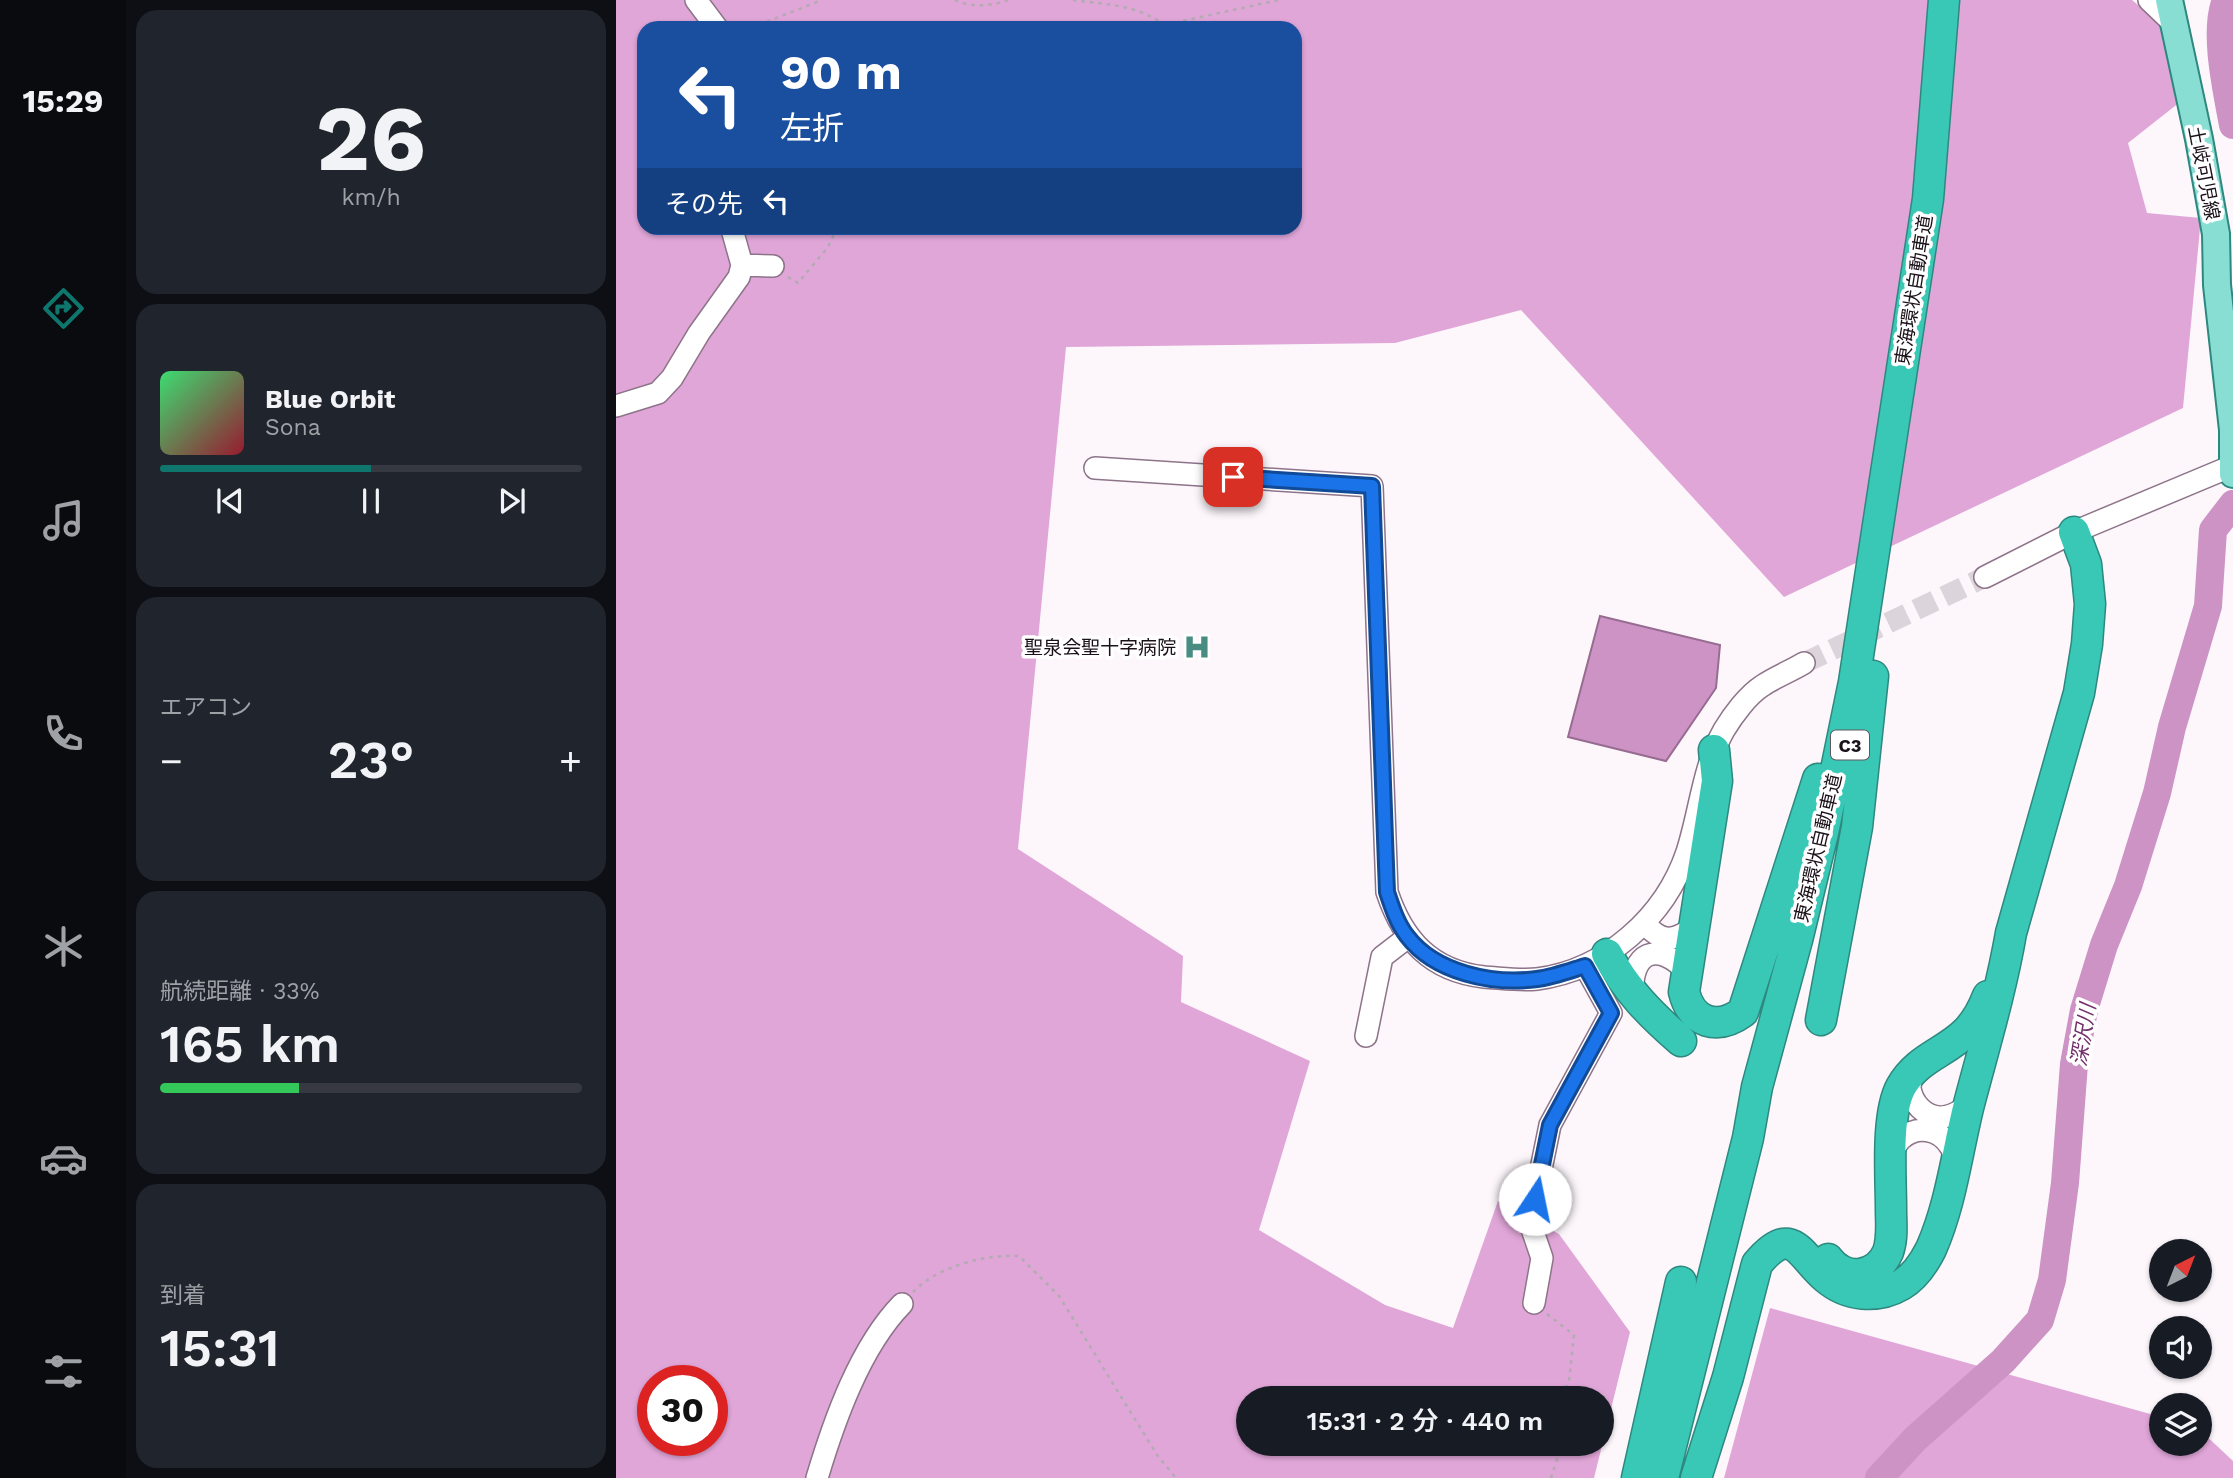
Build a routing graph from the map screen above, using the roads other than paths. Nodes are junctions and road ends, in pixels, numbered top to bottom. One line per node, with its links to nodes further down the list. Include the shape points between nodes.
1 (696, 0): 6 (street)
2 (1944, 0): 13 (highway, 東海環状自動車道 / C3, via 1928,199)
3 (1955, 0): 13 (highway, 東海環状自動車道 / C3, via 1918,351)
4 (2149, 0): 5 (street)
5 (2171, 11): 12 (main road, 土岐可児線, via 2216,234 2233,430)
6 (712, 21)
7 (734, 235): 8 (street)
8 (742, 265): 9 (street); 10 (street, via 739,277 658,394)
9 (773, 266)
10 (616, 406)
11 (1095, 468): 21 (street, via 1372,486 1387,892)
12 (2232, 470): 14 (street)
13 (1889, 487): 23 (highway, via 1875,505 1854,636 1829,746 1743,1012 1717,1024 1696,1014 1684,992); 25 (highway, via 1891,564 1873,673 1857,827); 38 (highway, 東海環状自動車道 / C3, via 1825,821); 39 (highway, 東海環状自動車道 / C3, via 1885,572 1825,873)
14 (2074, 532): 15 (street); 20 (highway, via 2085,564 2090,604 2083,668)
15 (1985, 577)
16 (1804, 663): 17 (street, via 1760,687 1725,728)
17 (1714, 750): 18 (street, via 1686,853 1671,885); 19 (highway, via 1717,781)
18 (1644, 923): 19 (street, via 1663,938 1674,939); 22 (street)
19 (1693, 928): 23 (highway)
20 (2011, 933): 28 (highway, via 1976,1019); 29 (highway)
21 (1408, 937): 22 (street, via 1429,958 1476,976 1536,979); 26 (street, via 1382,957)
22 (1596, 960): 24 (highway); 34 (street, via 1611,1013 1550,1125 1530,1223 1542,1258)
23 (1686, 972): 24 (street, via 1669,956 1650,955 1634,971)
24 (1633, 995): 27 (highway)
25 (1821, 1020)
26 (1366, 1036)
27 (1681, 1041)
28 (1913, 1071): 29 (street, via 1910,1089 1914,1101 1929,1115 1946,1118); 30 (highway, via 1896,1103)
29 (1969, 1104): 31 (highway)
30 (1891, 1153): 31 (street, via 1910,1133 1929,1130 1950,1146); 32 (highway, via 1892,1237 1881,1264 1856,1275 1842,1271 1830,1262)
31 (1956, 1162): 40 (highway, via 1929,1253 1916,1273 1897,1287 1877,1294 1850,1292 1827,1279 1790,1244 1767,1251 1757,1264)
32 (1814, 1235)
33 (1681, 1282): 37 (highway)
34 (1534, 1303)
35 (902, 1304): 36 (street, via 859,1366)
36 (817, 1478)
37 (1637, 1478)
38 (1663, 1478)
39 (1678, 1478)
40 (1696, 1478)

